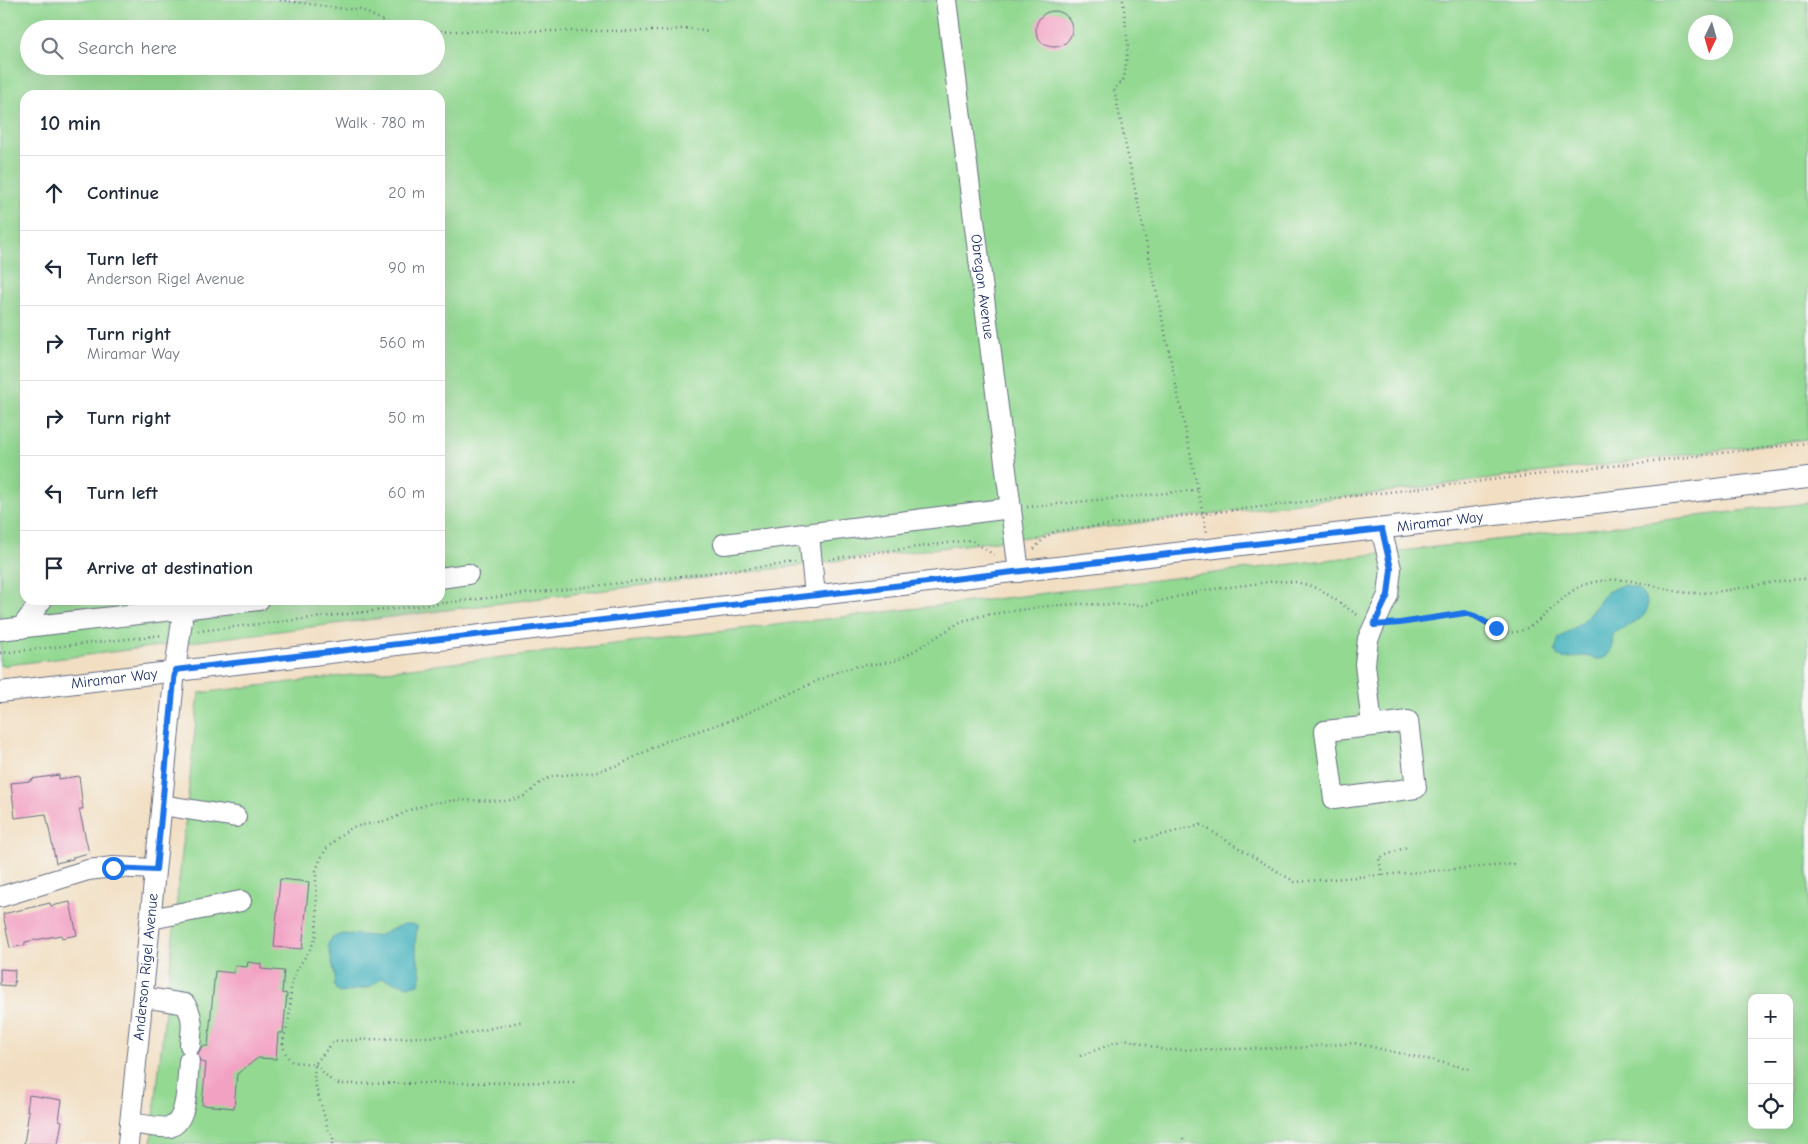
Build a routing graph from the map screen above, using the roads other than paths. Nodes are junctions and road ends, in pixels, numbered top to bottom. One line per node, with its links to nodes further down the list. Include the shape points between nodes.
1 (946, 0): 3 (street, Obregon Avenue)
2 (1808, 478): 4 (street, Miramar Way)
3 (1011, 508): 5 (street); 7 (street, Obregon Avenue)
4 (1382, 529): 7 (street, Miramar Way, via 1210,549); 19 (street, via 1391,569 1388,595 1368,640 1365,664)
5 (809, 534): 6 (street); 10 (street)
6 (724, 544)
7 (1018, 565): 10 (street, Miramar Way)
8 (468, 574): 9 (street)
9 (445, 577)
10 (815, 596): 17 (street, Miramar Way)
11 (38, 605): 15 (street)
12 (220, 605): 14 (street)
13 (153, 606): 14 (street); 15 (street)
14 (180, 610): 17 (street, Anderson Rigel Avenue, via 182,621)
15 (21, 628): 16 (street)
16 (0, 630)
17 (175, 670): 18 (street, Miramar Way); 20 (street, Anderson Rigel Avenue)
18 (0, 692)
19 (1372, 726): 19 (street, via 1325,731 1334,798 1416,788 1408,721)
20 (162, 805): 21 (street); 22 (street, Anderson Rigel Avenue)
21 (236, 817)
22 (156, 870): 23 (street, via 88,870); 25 (street, Anderson Rigel Avenue)
23 (0, 897)
24 (241, 901): 25 (street)
25 (150, 919): 26 (street, Anderson Rigel Avenue)
26 (143, 997): 27 (street, Anderson Rigel Avenue); 27 (street, via 184,1004 190,1012 193,1022 184,1112 178,1122 169,1127)
27 (130, 1123): 28 (street, Anderson Rigel Avenue)
28 (128, 1144)

